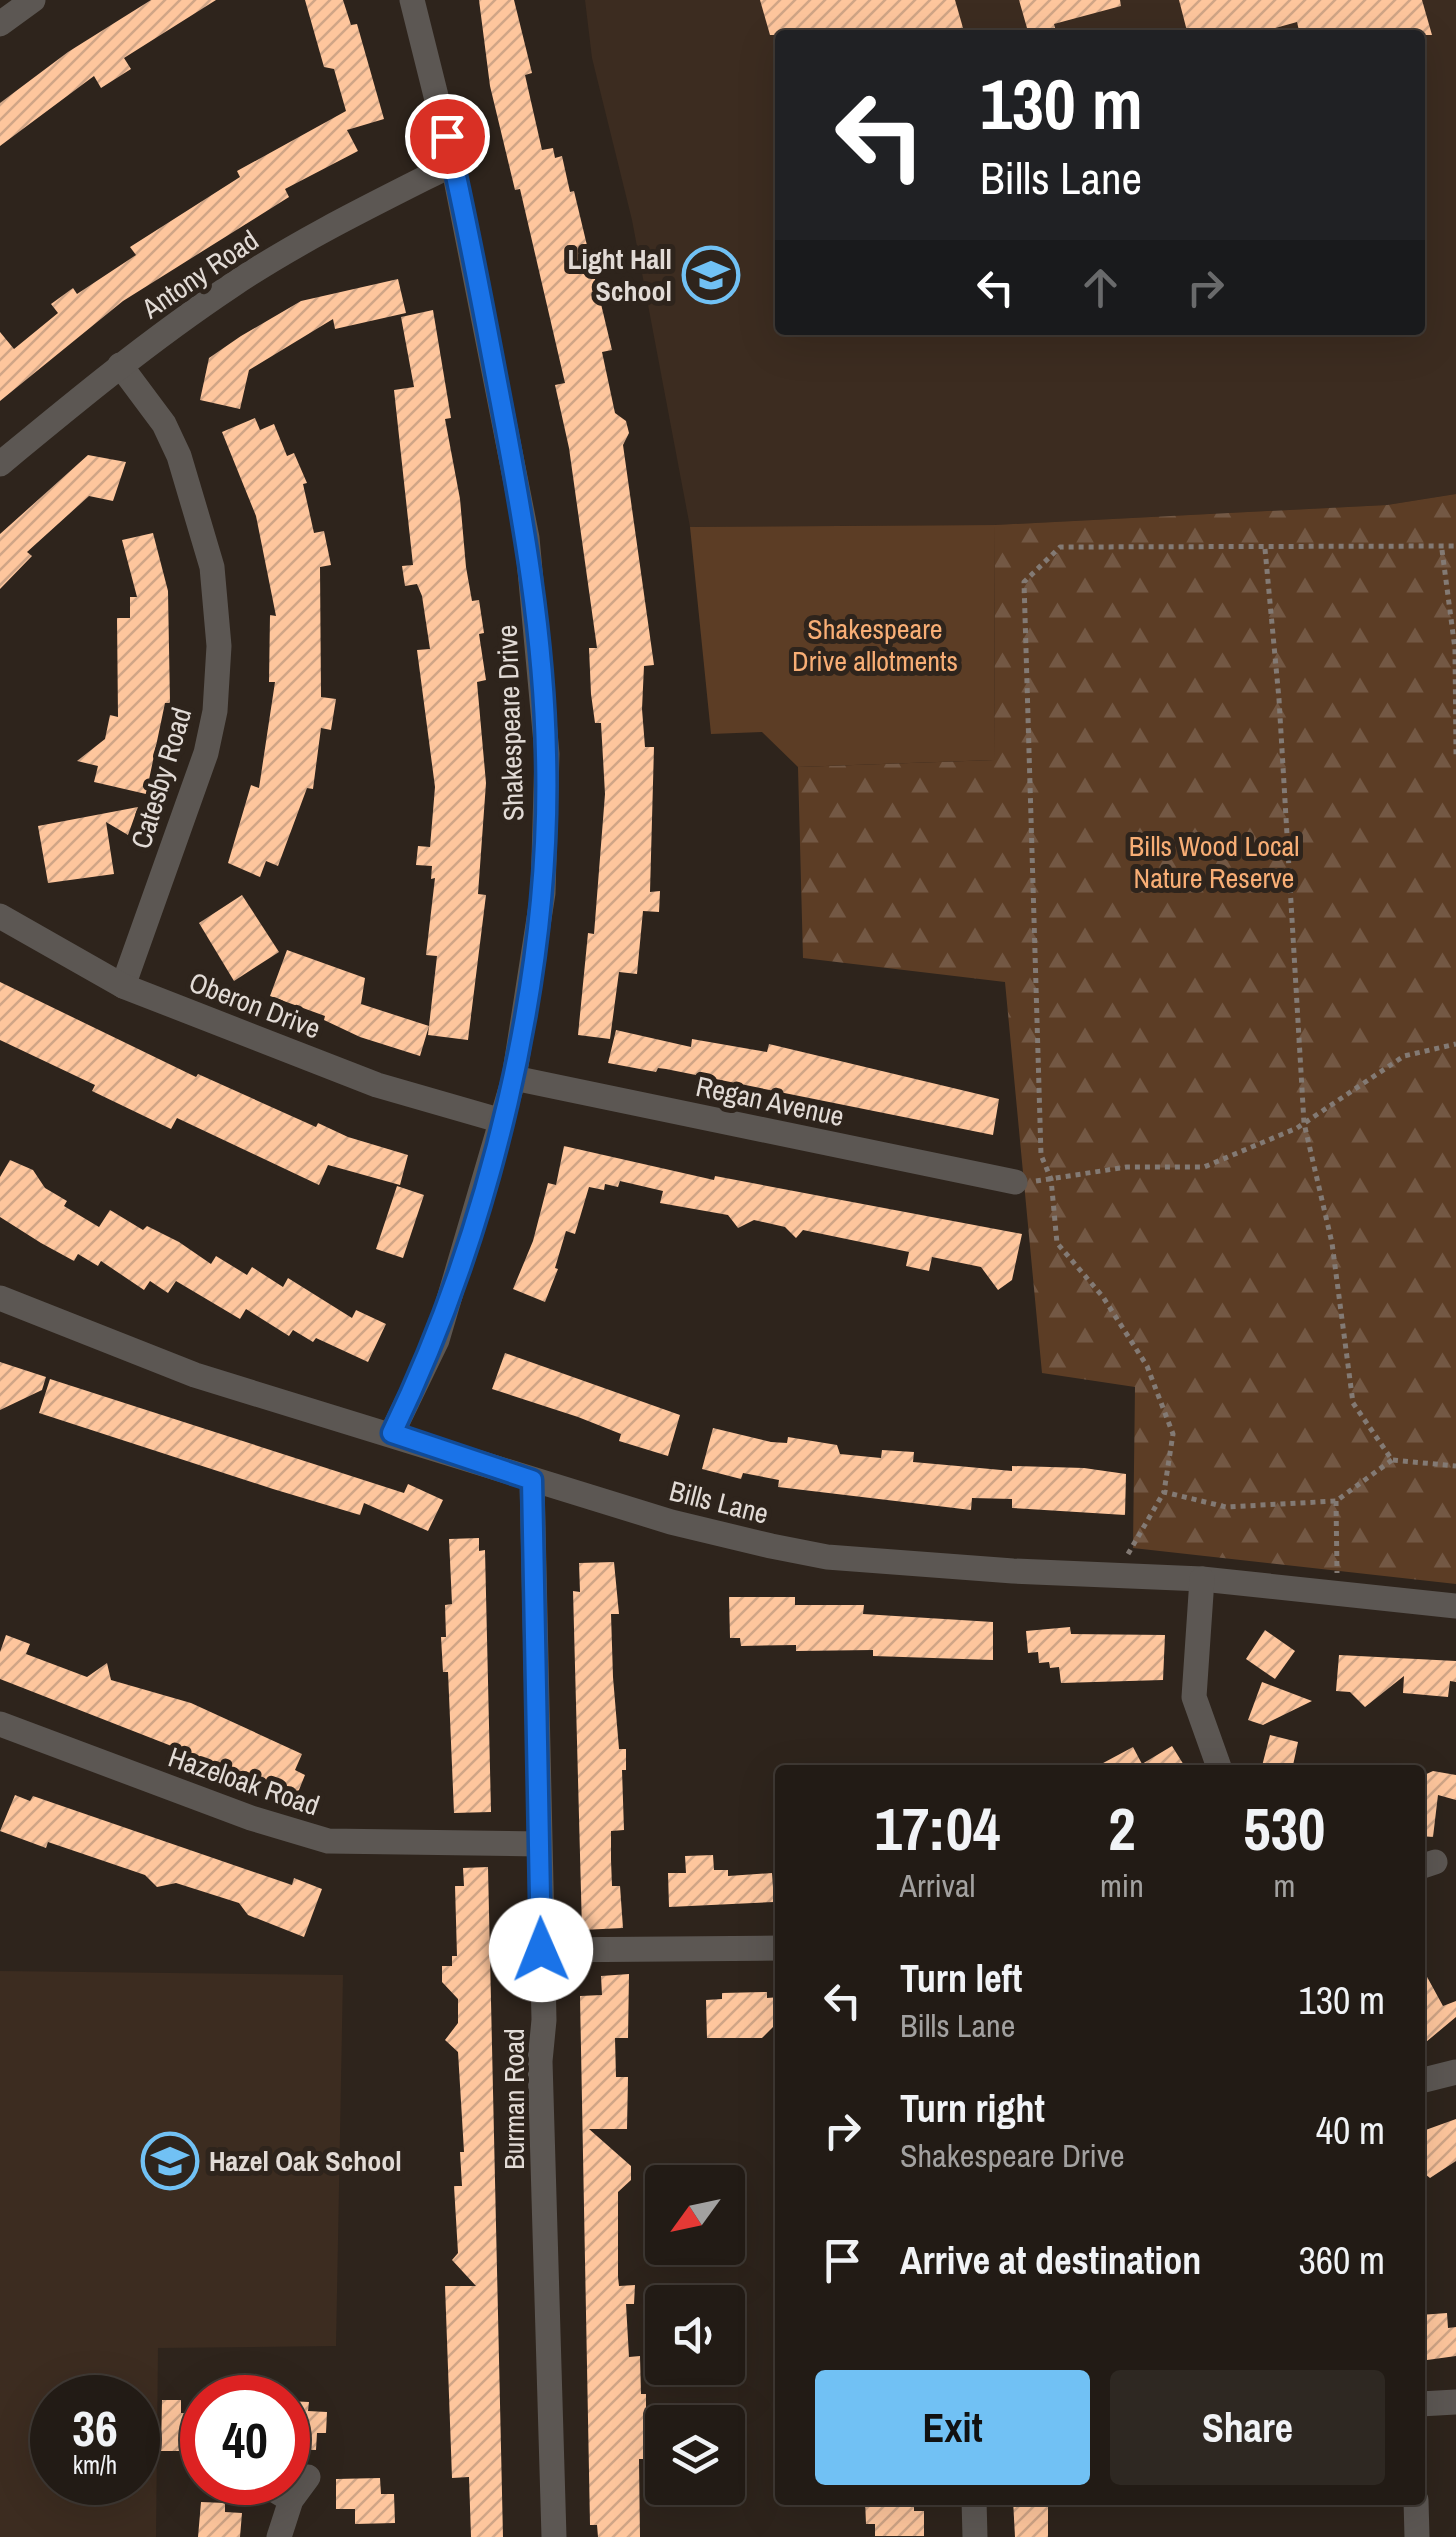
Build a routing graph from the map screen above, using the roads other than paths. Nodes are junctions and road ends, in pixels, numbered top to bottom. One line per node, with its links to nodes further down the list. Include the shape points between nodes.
1 (34, 0): 3 (street)
2 (412, 0): 4 (street, Shakespeare Drive)
3 (0, 24)
4 (453, 164): 5 (street, Antony Road, via 249,275); 9 (street, Shakespeare Drive, via 527,538 545,735 543,893)
5 (120, 364): 6 (street, Antony Road); 8 (street, Catesby Road, via 179,456 212,567 219,646 206,753)
6 (0, 464)
7 (0, 916): 8 (street, Oberon Drive)
8 (123, 986): 10 (street, Oberon Drive, via 376,1085)
9 (514, 1078): 10 (street, Shakespeare Drive); 11 (street, Regan Avenue)
10 (502, 1121): 13 (street, Shakespeare Drive, via 436,1340)
11 (1015, 1182)
12 (0, 1298): 13 (street, Bills Lane, via 158,1362)
13 (392, 1433): 14 (street, Bills Lane)
14 (532, 1480): 15 (street, Bills Lane, via 671,1522 827,1557); 19 (street, Burman Road)
15 (1202, 1579): 16 (street, Bills Lane); 18 (street, via 1194,1697)
16 (1456, 1606)
17 (2, 1731): 19 (street, Hazeloak Road, via 328,1841)
18 (1218, 1765)
19 (539, 1844): 21 (street, Burman Road)
20 (775, 1948): 21 (street)
21 (541, 1950): 30 (street, Burman Road)
22 (1456, 2072): 23 (street)
23 (1425, 2080)
24 (1456, 2402): 25 (street)
25 (1425, 2404)
26 (289, 2505): 29 (street)
27 (974, 2505): 31 (street)
28 (1416, 2505): 32 (street)
29 (278, 2537)
30 (554, 2537)
31 (975, 2537)
32 (1417, 2537)

